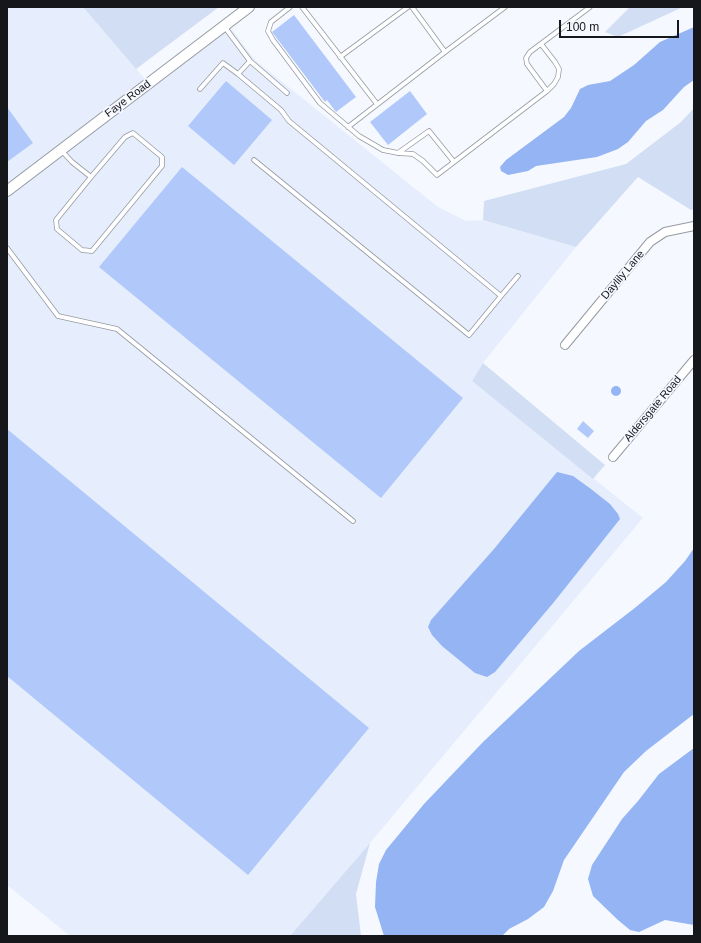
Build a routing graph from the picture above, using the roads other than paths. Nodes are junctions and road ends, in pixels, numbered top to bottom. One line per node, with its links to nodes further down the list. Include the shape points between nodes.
1 (249, 7): 8 (street, Faye Road)
2 (290, 7): 18 (lane, via 271,22 268,31 320,103)
3 (302, 7): 11 (lane)
4 (408, 7): 11 (lane)
5 (412, 7): 10 (lane)
6 (505, 7): 10 (lane)
7 (590, 7): 9 (lane)
8 (223, 26): 12 (lane); 19 (street, Faye Road)
9 (541, 44): 15 (lane, via 559,69 558,77); 15 (lane, via 526,58 527,64)
10 (445, 52): 17 (lane)
11 (340, 57): 17 (lane)
12 (250, 61): 13 (lane); 16 (lane)
13 (238, 74): 14 (lane, via 223,63); 28 (lane, via 281,110 289,121)
14 (200, 88)
15 (547, 91): 22 (lane)
16 (287, 93)
17 (377, 104): 18 (lane)
18 (348, 127): 20 (lane, via 383,150)
19 (61, 150): 23 (lane); 24 (street, Faye Road)
20 (398, 153): 22 (lane, via 413,154 437,175); 22 (lane, via 429,131)
21 (254, 160): 28 (lane, via 469,335)
22 (454, 162)
23 (91, 177): 23 (lane, via 56,220 57,229 82,250 92,251 162,166 162,157 133,133 125,137)
24 (7, 191)
25 (694, 226): 29 (street, Daylily Lane, via 665,232 650,242)
26 (7, 248): 32 (lane, via 58,316 117,329)
27 (518, 276): 28 (lane)
28 (501, 296)
29 (565, 345)
30 (694, 360): 31 (street, Aldersgate Road)
31 (613, 457)
32 (354, 522)

